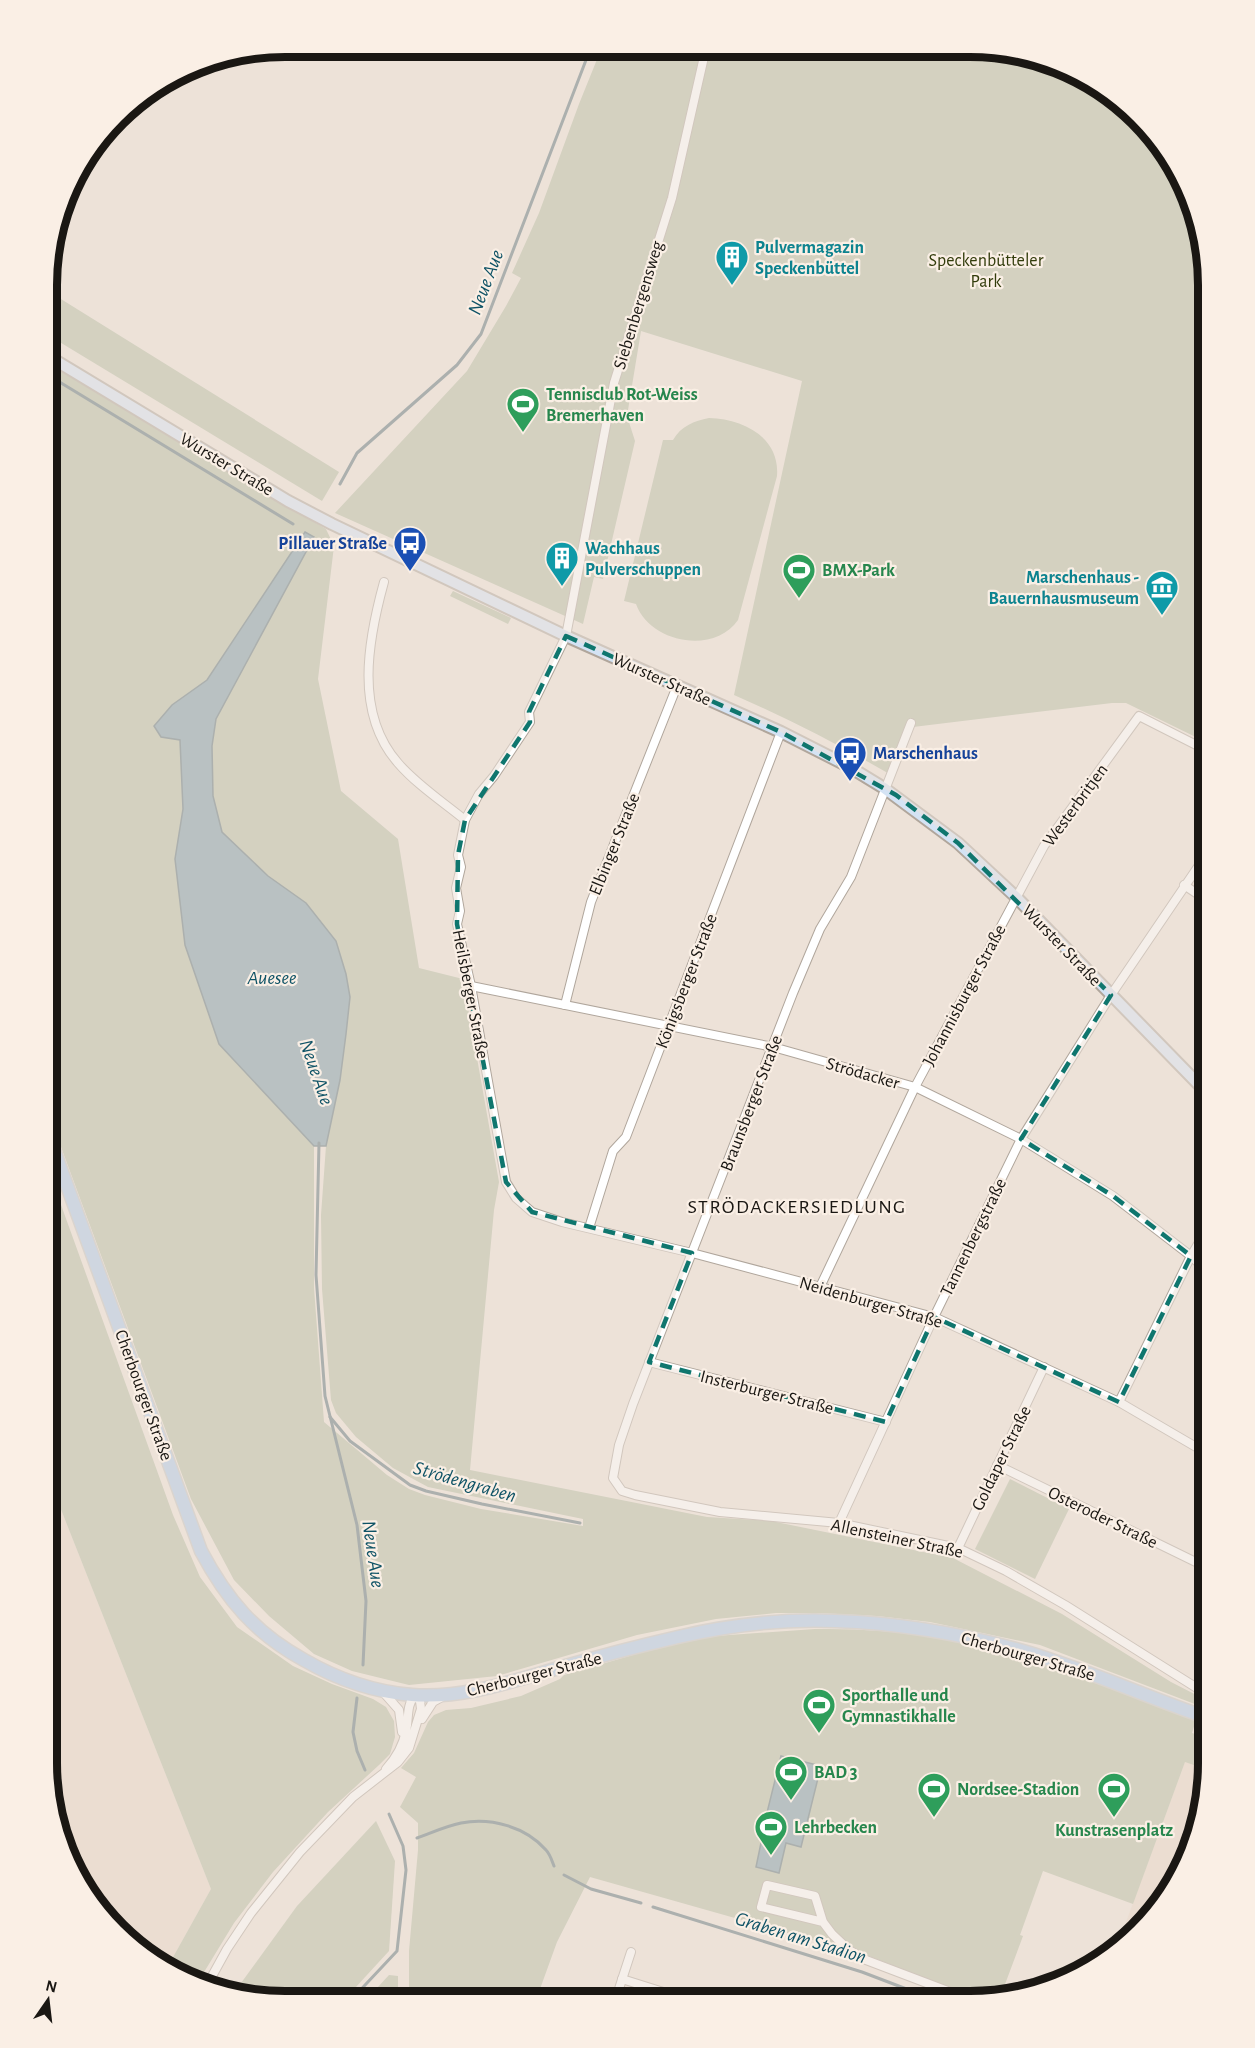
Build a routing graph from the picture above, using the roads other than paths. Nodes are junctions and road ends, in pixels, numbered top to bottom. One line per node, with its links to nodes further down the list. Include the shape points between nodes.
1 (704, 57): 4 (street, Siebenbergensweg, via 672,198 614,383)
2 (57, 361): 4 (street, Wurster Straße, via 296,506)
3 (384, 582): 10 (street, via 374,616 368,670 370,708 386,747 409,776)
4 (566, 636): 5 (street, Wurster Straße); 10 (street, Heilsberger Straße, via 529,712 530,722)
5 (677, 686): 7 (street, Wurster Straße); 17 (street, Elbinger Straße, via 591,902)
6 (911, 723): 9 (street, Braunsberger Straße)
7 (781, 732): 9 (street, Wurster Straße); 18 (street, Königsberger Straße)
8 (1198, 746): 14 (street, Westerbritjen, via 1139,716 1044,846)
9 (884, 788): 14 (street, Wurster Straße, via 957,843); 19 (street, Braunsberger Straße, via 851,877 820,929)
10 (465, 820): 15 (street, Heilsberger Straße, via 458,855 461,867 456,888 460,911 457,924)
11 (1198, 866): 12 (street, Tannenbergstraße)
12 (1185, 885): 13 (street); 16 (street, Tannenbergstraße)
13 (1198, 894)
14 (1016, 897): 16 (street, Wurster Straße); 21 (street, Johannisburger Straße)
15 (471, 986): 17 (street, Strödacker); 24 (street, Heilsberger Straße, via 506,1182)
16 (1111, 996): 20 (street, Wurster Straße); 22 (street, Tannenbergstraße)
17 (565, 1005): 18 (street, Strödacker)
18 (669, 1026): 19 (street, Strödacker); 25 (street, Königsberger Straße, via 626,1137 613,1151)
19 (773, 1047): 21 (street, Strödacker); 27 (street, Braunsberger Straße)
20 (1198, 1084)
21 (915, 1088): 22 (street, Strödacker); 30 (street, Johannisburger Straße)
22 (1021, 1139): 28 (street, Strödacker, via 1113,1196); 31 (street, Tannenbergstraße)
23 (57, 1159): 42 (main road, Cherbourger Straße, via 192,1530 211,1570 244,1616 277,1643 328,1673)
24 (516, 1198): 25 (street, Neidenburger Straße, via 532,1212)
25 (589, 1228): 27 (street, Neidenburger Straße)
26 (1198, 1244): 28 (street)
27 (692, 1253): 30 (street, Neidenburger Straße); 32 (street, Braunsberger Straße)
28 (1191, 1256): 29 (street, Strödacker); 34 (street)
29 (1198, 1263)
30 (820, 1287): 31 (street, Neidenburger Straße)
31 (934, 1317): 33 (street, Neidenburger Straße); 35 (street, Tannenbergstraße)
32 (649, 1362): 35 (street, Insterburger Straße); 38 (street, Braunsberger Straße, via 619,1445 614,1478)
33 (1044, 1368): 34 (street, Neidenburger Straße); 37 (street, Goldaper Straße)
34 (1119, 1402): 36 (street, Neidenburger Straße)
35 (886, 1422): 39 (street, Tannenbergstraße)
36 (1198, 1448)
37 (997, 1465): 40 (street, Goldaper Straße); 41 (street, Osteroder Straße)
38 (622, 1491): 39 (street, Allensteiner Straße, via 720,1512)
39 (839, 1523): 40 (street, Allensteiner Straße)
40 (958, 1548): 43 (street, Allensteiner Straße, via 1065,1605)
41 (1198, 1563)
42 (375, 1689): 45 (main road, Cherbourger Straße); 48 (street, via 390,1698 399,1710)
43 (1198, 1689)
44 (454, 1693): 45 (main road, Cherbourger Straße); 46 (main road, Cherbourger Straße, via 512,1682 700,1632 755,1624 833,1621 971,1637 1070,1666); 47 (street, via 433,1702)
45 (415, 1695): 47 (street, via 421,1709); 48 (street, via 409,1704)
46 (1198, 1714)
47 (415, 1734): 49 (street, via 398,1762)
48 (402, 1745): 49 (street)
49 (386, 1769): 52 (street, via 338,1811 300,1852 252,1913)
50 (823, 1922): 50 (street, via 815,1896 767,1885 761,1907); 56 (street, via 832,1935 866,1960)
51 (631, 1952): 53 (street)
52 (211, 1979)
53 (622, 1979): 54 (street); 55 (street)
54 (618, 1991)
55 (660, 1991)
56 (948, 1991)

